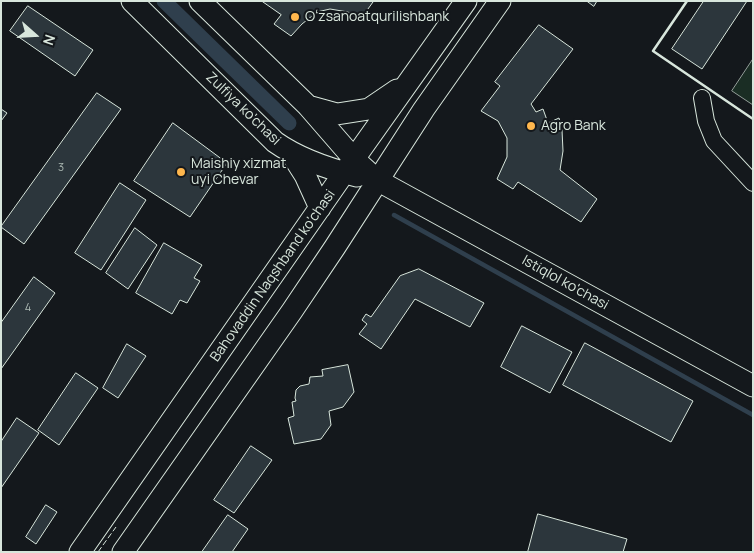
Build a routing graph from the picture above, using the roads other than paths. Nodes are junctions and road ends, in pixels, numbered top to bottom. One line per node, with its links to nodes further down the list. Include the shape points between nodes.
1 (132, 1): 8 (main road, Zulfiya ko'chasi, via 275,142)
2 (200, 1): 7 (main road)
3 (466, 1): 5 (main road, Bahovaddin Naqshband ko'chasi)
4 (500, 1): 10 (main road)
5 (410, 82): 7 (main road, via 369,109 337,114); 9 (main road, Bahovaddin Naqshband ko'chasi)
6 (702, 98): 11 (street, via 714,141)
7 (308, 106): 9 (main road)
8 (291, 153): 9 (main road, Zulfiya ko'chasi); 12 (main road)
9 (349, 166): 10 (main road, Istiqlol ko'chasi); 12 (main road, Bahovaddin Naqshband ko'chasi)
10 (377, 180): 13 (main road, Istiqlol ko'chasi); 15 (main road, via 302,296)
11 (753, 183)
12 (320, 208): 14 (main road, Bahovaddin Naqshband ko'chasi)
13 (753, 386)
14 (80, 552)
15 (123, 552)

